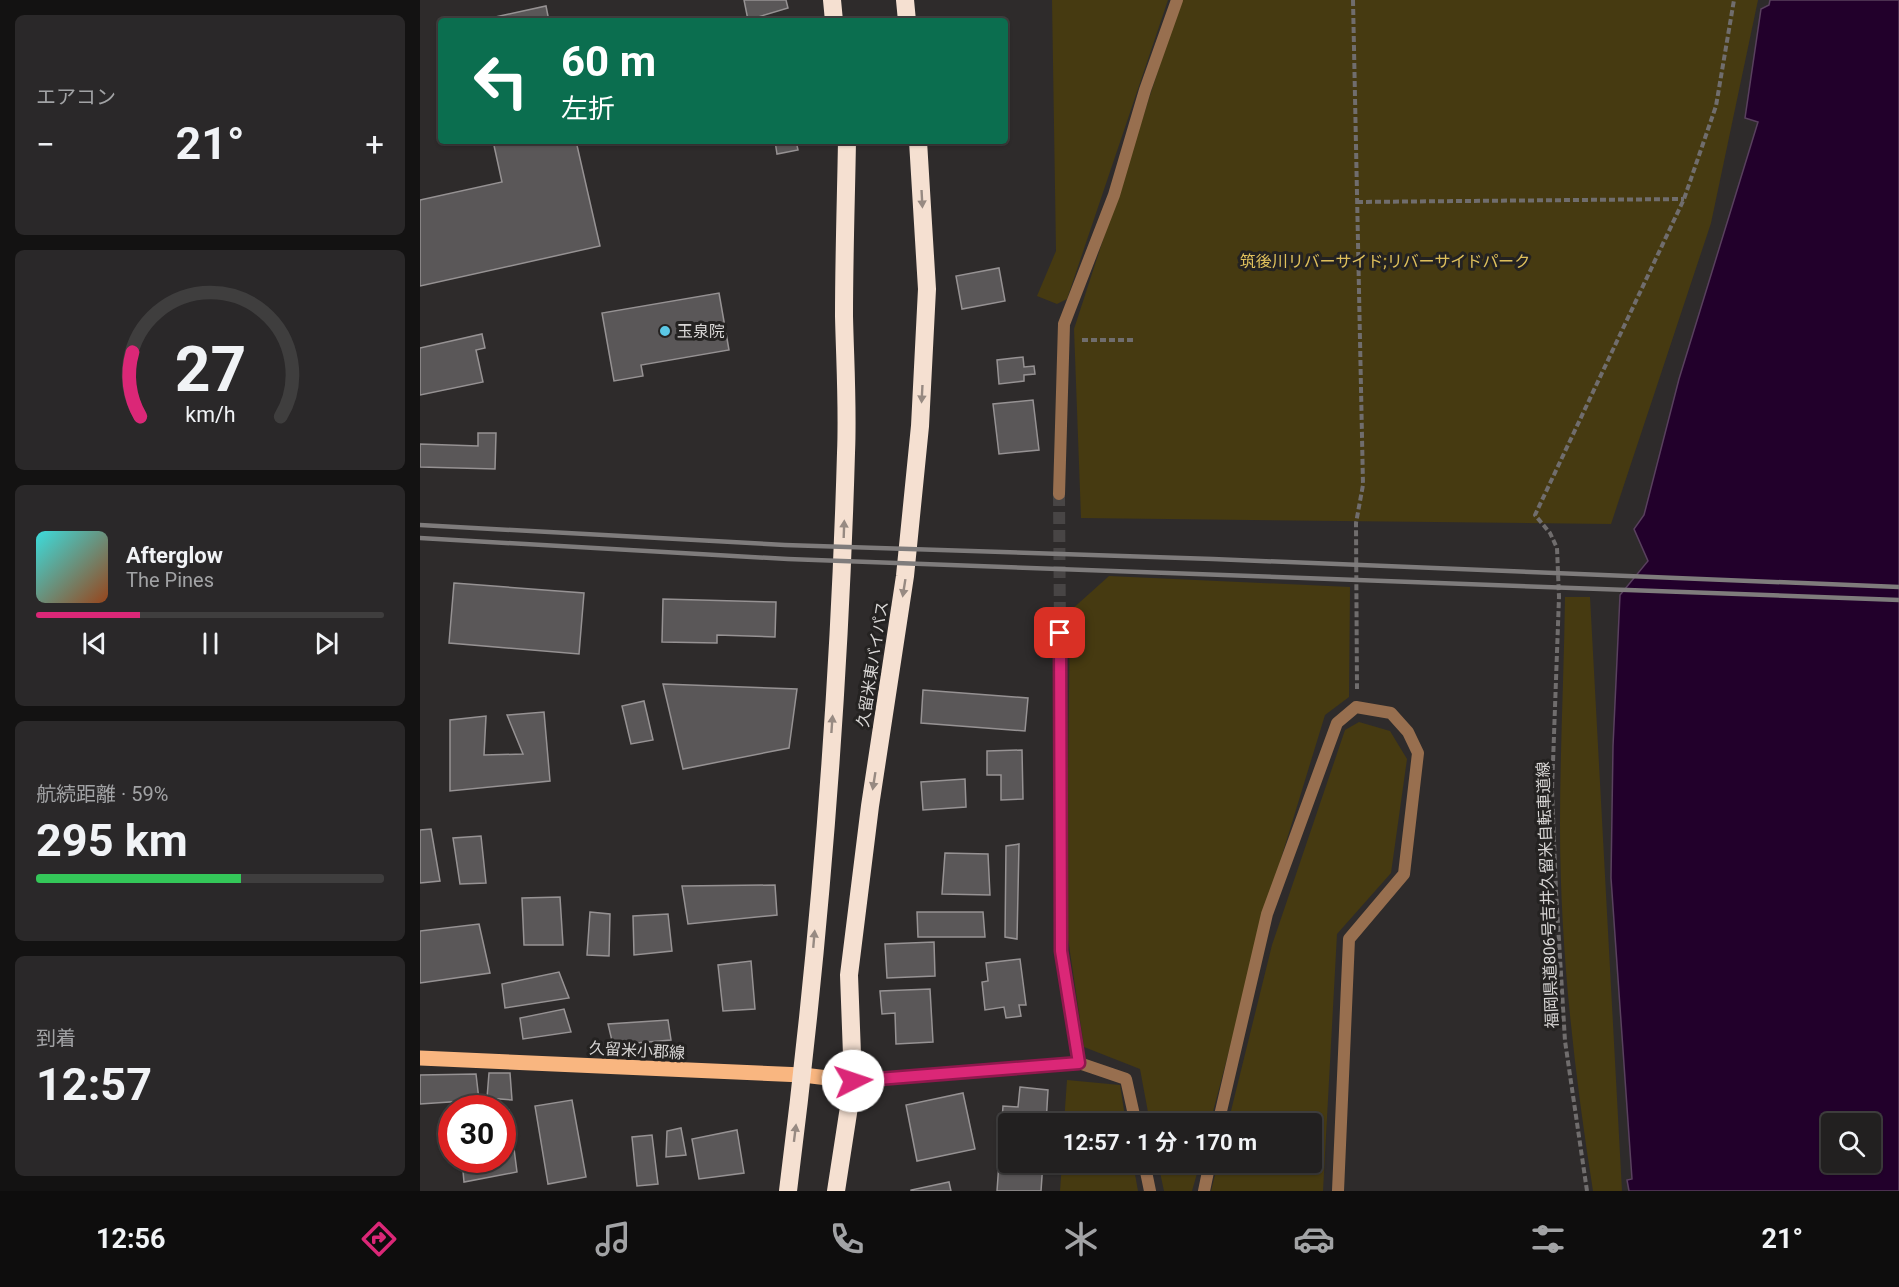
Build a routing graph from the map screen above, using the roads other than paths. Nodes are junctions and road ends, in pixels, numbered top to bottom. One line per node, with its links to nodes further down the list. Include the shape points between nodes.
1 (832, 0): 4 (highway)
2 (904, 0): 5 (highway)
3 (1177, 0): 8 (street, via 1114,195 1064,324)
4 (834, 18)
5 (907, 18)
6 (847, 144): 12 (highway, 久留米東バイパス, one-way to 6, via 842,579)
7 (918, 144): 13 (highway, 久留米東バイパス, one-way to 13, via 927,289 920,426 905,576 849,975)
8 (1059, 494)
9 (1060, 633): 11 (street, via 1061,951)
10 (420, 1058): 12 (main road, 久留米小郡線)
11 (1079, 1063): 13 (street); 14 (street, via 1126,1079)
12 (803, 1076): 13 (main road, 久留米小郡線); 18 (highway, 久留米東バイパス, one-way to 12)
13 (853, 1081): 19 (highway, 久留米東バイパス)
14 (1134, 1113)
15 (1221, 1113): 22 (street, via 1267,914 1337,723 1356,707 1391,713 1408,732 1418,753 1404,874 1349,939)
16 (1146, 1173): 20 (street)
17 (1208, 1173): 21 (street)
18 (788, 1191)
19 (836, 1191)
20 (1150, 1191)
21 (1204, 1191)
22 (1338, 1191)

